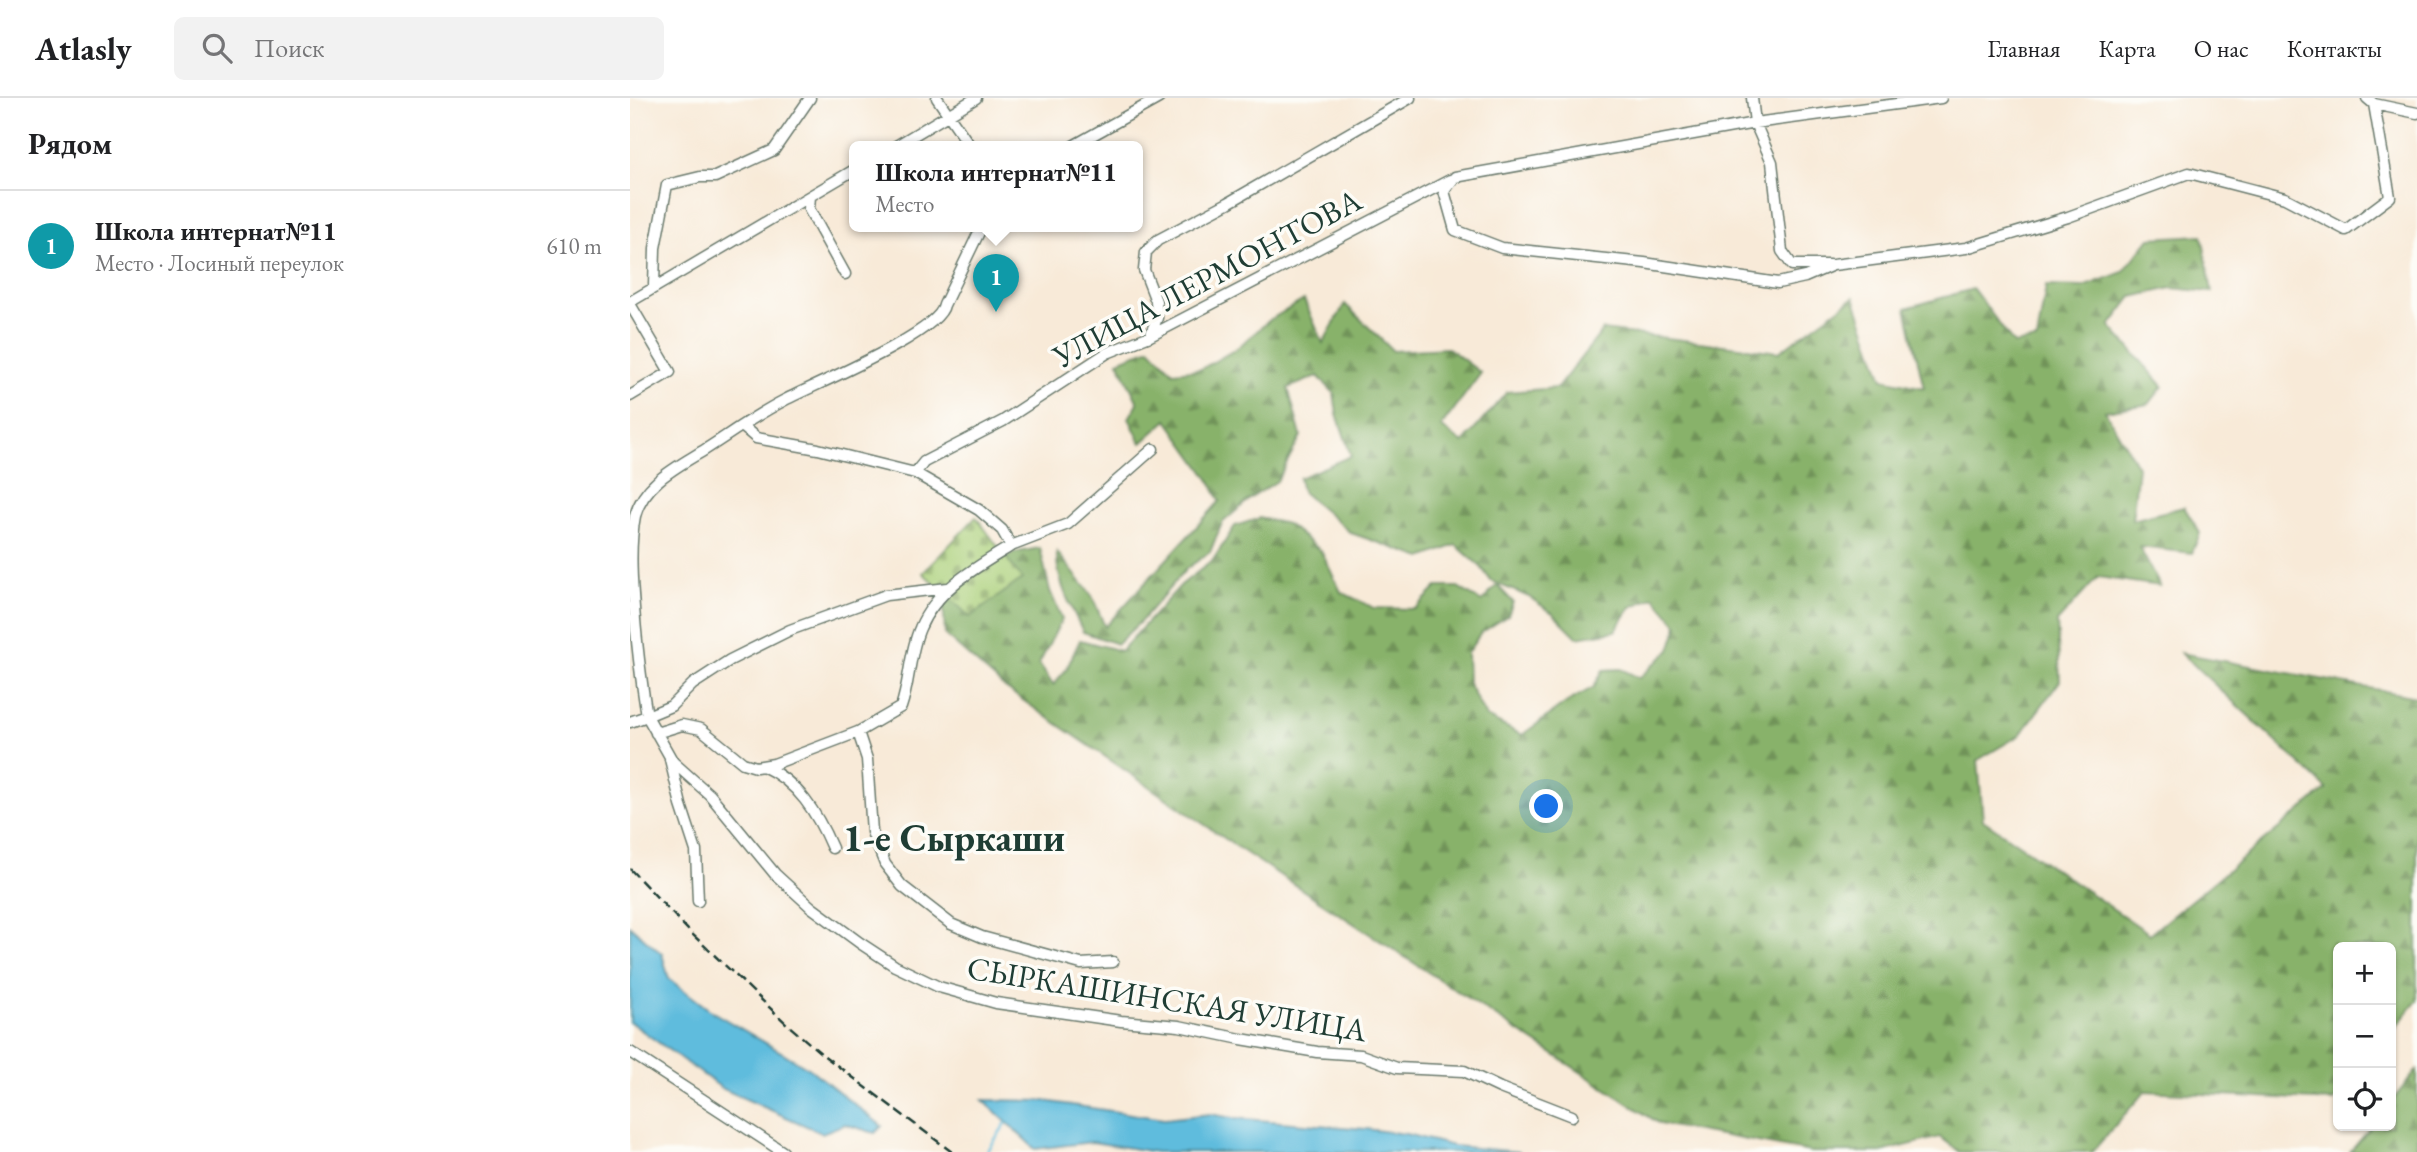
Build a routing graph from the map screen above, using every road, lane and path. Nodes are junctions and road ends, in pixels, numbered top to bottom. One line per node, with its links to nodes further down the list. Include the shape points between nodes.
1 (810, 98): 21 (street, via 774,150 715,177 667,185 655,248)
2 (937, 98): 10 (street)
3 (976, 98): 10 (street)
4 (1159, 98): 14 (street)
5 (1410, 98): 23 (street, via 1158,240 1146,253 1144,270 1156,301 1157,318)
6 (1752, 98): 11 (street)
7 (1941, 98): 11 (street, УЛИЦА ЛЕРМОНТОВА)
8 (2370, 101): 9 (street); 19 (street, via 2390,197 2346,230 2285,198 2189,173 1966,248)
9 (2417, 113)
10 (950, 114): 12 (street); 13 (street)
11 (1755, 123): 16 (street, УЛИЦА ЛЕРМОНТОВА); 19 (street, via 1772,162 1782,251 1792,265)
12 (904, 141)
13 (967, 141)
14 (1082, 141)
15 (849, 173): 17 (street)
16 (1455, 177): 19 (street, via 1444,191 1455,230 1502,248 1778,283 1805,278); 23 (street, УЛИЦА ЛЕРМОНТОВА)
17 (810, 196): 20 (street, via 809,209); 21 (street)
18 (979, 232): 25 (street, via 943,311 924,328)
19 (1833, 265)
20 (845, 274)
21 (654, 288): 22 (street)
22 (630, 303): 24 (street, via 670,372)
23 (1150, 336): 27 (street, УЛИЦА ЛЕРМОНТОВА, via 1107,354 1003,421 924,462)
24 (630, 396)
25 (742, 426): 27 (street, via 756,438); 31 (street, via 647,490 635,515 631,559)
26 (1153, 449): 28 (street, via 1068,524)
27 (915, 473): 28 (street, via 979,510)
28 (1011, 545): 29 (street)
29 (948, 588): 32 (street, via 886,595 790,630 730,660 693,684 671,706); 34 (street, via 920,628 901,707)
30 (630, 629): 31 (street)
31 (636, 643): 32 (street, СЫРКАШИНСКАЯ УЛИЦА)
32 (647, 716): 33 (street); 35 (street, СЫРКАШИНСКАЯ УЛИЦА)
33 (630, 722)
34 (858, 732): 37 (street); 40 (street, via 867,759 872,832 885,864 902,886 951,924 982,937 1081,964)
35 (656, 733): 36 (street, СЫРКАШИНСКАЯ УЛИЦА); 37 (street, via 682,725 701,729 743,764)
36 (668, 752): 39 (street, via 696,851); 42 (street, СЫРКАШИНСКАЯ УЛИЦА, via 775,874 811,907 895,966 939,987 996,1003 1361,1055 1397,1068 1464,1071)
37 (762, 766): 38 (street, via 793,786 821,822)
38 (832, 848)
39 (698, 901)
40 (1113, 962)
41 (630, 1052): 43 (street)
42 (1572, 1116)
43 (783, 1152)

